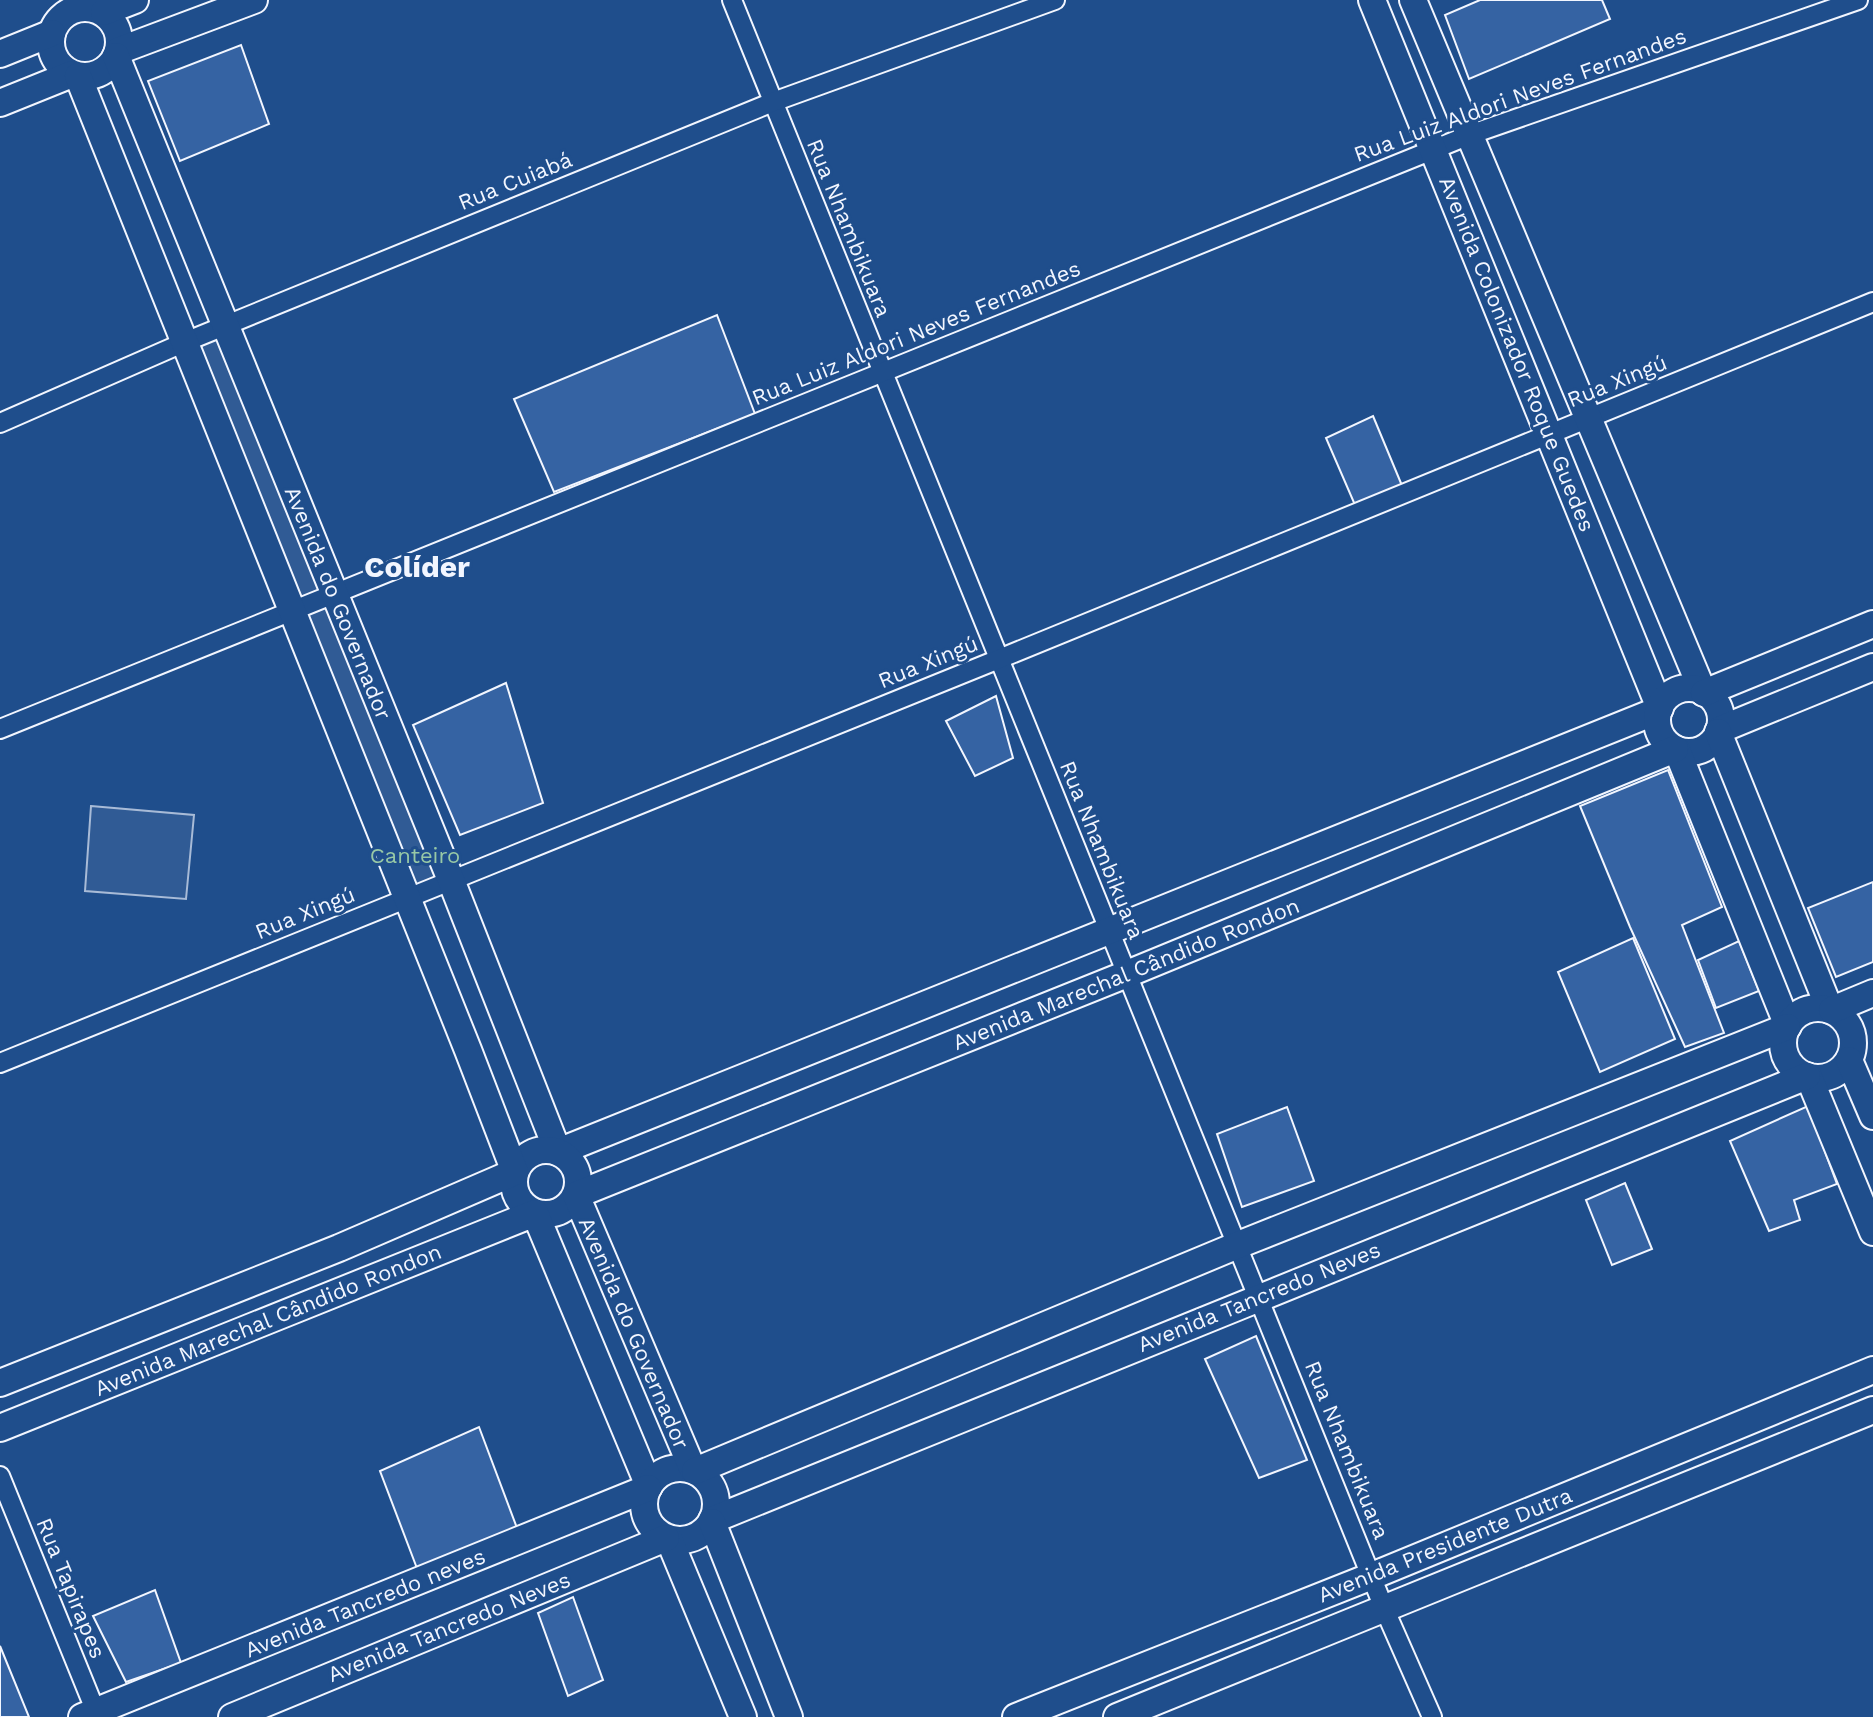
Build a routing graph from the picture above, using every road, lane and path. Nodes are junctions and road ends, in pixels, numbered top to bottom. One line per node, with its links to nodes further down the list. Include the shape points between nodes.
1 (45, 0): 10 (street)
2 (135, 0): 9 (street)
3 (254, 0): 12 (street)
4 (732, 0): 14 (street, Rua Nhambikuara)
5 (1055, 0): 14 (street, Rua Cuiabá)
6 (1372, 0): 17 (street, Avenida Colonizador Roque Guedes)
7 (1413, 0): 16 (street, Avenida Colonizador Roque Guedes)
8 (1858, 0): 16 (street, Rua Luiz Aldori Neves Fernandes)
9 (100, 7): 10 (street, via 68,12); 12 (street, via 115,24)
10 (53, 30): 11 (street); 13 (street, via 57,61)
11 (0, 54)
12 (117, 54): 13 (street, via 100,72); 19 (street, Avenida do Governador)
13 (75, 75): 15 (street); 20 (street, Avenida do Governador)
14 (773, 102): 19 (street, Rua Cuiabá); 21 (street, Rua Nhambikuara)
15 (0, 103)
16 (1472, 134): 17 (street, Rua Luiz Aldori Neves Fernandes); 22 (street, Avenida Colonizador Roque Guedes)
17 (1434, 149): 21 (street, Rua Luiz Aldori Neves Fernandes); 24 (street, Avenida Colonizador Roque Guedes)
18 (1873, 302): 22 (street, Rua Xingú)
19 (224, 326): 20 (street, Rua Cuiabá); 25 (street, Avenida do Governador)
20 (185, 342): 23 (street, Rua Cuiabá); 26 (street, Avenida do Governador)
21 (882, 373): 25 (street, Rua Luiz Aldori Neves Fernandes); 28 (street, Rua Nhambikuara)
22 (1588, 419): 24 (street, Rua Xingú); 30 (street, Avenida Colonizador Roque Guedes)
23 (0, 423)
24 (1550, 435): 28 (street, Rua Xingú); 31 (street, Avenida Colonizador Roque Guedes)
25 (335, 594): 26 (street, Rua Luiz Aldori Neves Fernandes); 35 (street, Avenida do Governador)
26 (292, 611): 32 (street, Rua Luiz Aldori Neves Fernandes); 36 (street, Avenida do Governador)
27 (1873, 624): 30 (street)
28 (999, 659): 35 (street, Rua Xingú); 37 (street, Rua Nhambikuara)
29 (1873, 667): 33 (street)
30 (1704, 692): 31 (street, via 1683,689); 33 (street, via 1717,705)
31 (1659, 709): 34 (street, via 1658,728); 37 (street)
32 (0, 729)
33 (1719, 731): 34 (street, via 1714,741 1696,751); 40 (street)
34 (1676, 749): 38 (street, Avenida Marechal Cândido Rondon); 41 (street)
35 (451, 880): 36 (street, Rua Xingú); 46 (street, Avenida do Governador)
36 (407, 898): 43 (street, Rua Xingú); 47 (street, Avenida do Governador)
37 (1109, 931): 38 (street, Rua Nhambikuara); 46 (street)
38 (1127, 974): 48 (street, Avenida Marechal Cândido Rondon); 51 (street, Rua Nhambikuara)
39 (1873, 993): 40 (street)
40 (1831, 1010): 41 (street, via 1811,1008); 42 (street, via 1848,1024)
41 (1787, 1026): 44 (street, via 1786,1056); 51 (street)
42 (1858, 1055): 44 (street, via 1832,1075); 45 (street)
43 (0, 1063)
44 (1808, 1076): 50 (street); 52 (street, Avenida Tancredo Neves)
45 (1873, 1116)
46 (558, 1152): 47 (street, via 537,1150); 48 (street, via 574,1165)
47 (515, 1172): 49 (street, via 520,1201); 54 (street, Avenida Marechal Cândido Rondon)
48 (576, 1195): 49 (street, via 554,1214); 57 (street, Avenida do Governador)
49 (535, 1213): 56 (street, Avenida Marechal Cândido Rondon); 59 (street, Avenida do Governador)
50 (1873, 1232)
51 (1238, 1245): 52 (street, Rua Nhambikuara); 57 (street)
52 (1259, 1297): 60 (street, Avenida Tancredo Neves); 62 (street, Rua Nhambikuara)
53 (1873, 1370): 62 (street, Avenida Presidente Dutra)
54 (0, 1383)
55 (1873, 1410): 63 (street, Avenida Presidente Dutra)
56 (0, 1428)
57 (694, 1471): 59 (street, via 673,1469); 60 (street, via 712,1487)
58 (0, 1476): 64 (street, Rua Tapirapes)
59 (648, 1487): 61 (street, via 644,1500 649,1524); 64 (street, Avenida Tancredo neves)
60 (712, 1521): 61 (street, via 693,1538); 67 (street)
61 (667, 1538): 65 (street, Avenida Tancredo Neves); 66 (street)
62 (1372, 1576): 63 (street, Rua Nhambikuara); 68 (street, Avenida Presidente Dutra)
63 (1384, 1608): 69 (street, Avenida Presidente Dutra); 70 (street, Rua Nhambikuara)
64 (92, 1715)
65 (232, 1717)
66 (743, 1717)
67 (789, 1717)
68 (1016, 1717)
69 (1117, 1717)
70 (1432, 1717)

